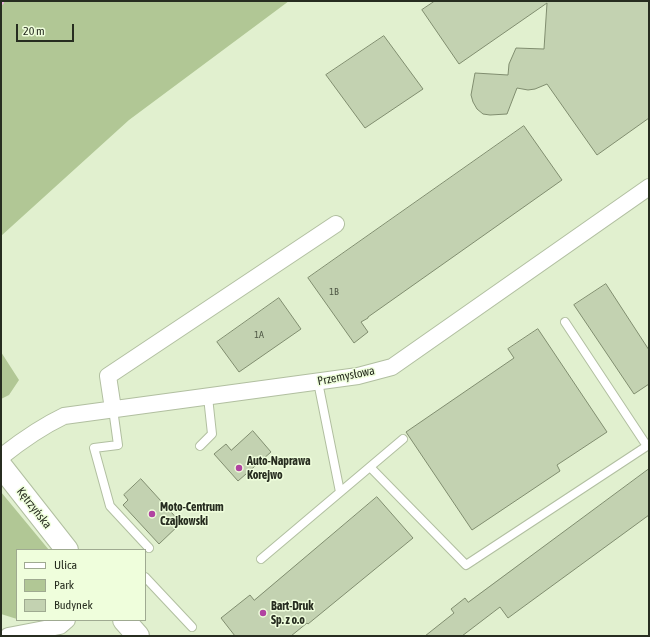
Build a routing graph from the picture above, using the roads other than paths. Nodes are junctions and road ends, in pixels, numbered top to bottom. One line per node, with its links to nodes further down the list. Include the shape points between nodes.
1 (649, 187): 4 (street, Przemysłowa, via 392,367 358,376)
2 (336, 224): 6 (street, via 108,376)
3 (564, 322): 11 (lane, via 646,446 466,565)
4 (318, 382): 5 (street, Przemysłowa); 12 (lane)
5 (208, 397): 6 (street, Przemysłowa); 8 (lane, via 212,434)
6 (113, 409): 9 (street, Przemysłowa, via 64,416); 13 (lane, via 118,445 94,448 110,506)
7 (403, 439): 11 (lane)
8 (200, 446)
9 (1, 456)
10 (1, 466): 14 (main road, Kętrzyńska)
11 (370, 467): 12 (lane)
12 (340, 492): 15 (lane)
13 (149, 548)
14 (66, 549)
15 (261, 559)
16 (146, 578): 19 (lane)
17 (66, 621): 20 (street, via 60,626)
18 (125, 621): 21 (main road)
19 (192, 627)
20 (8, 636)
21 (138, 636)

